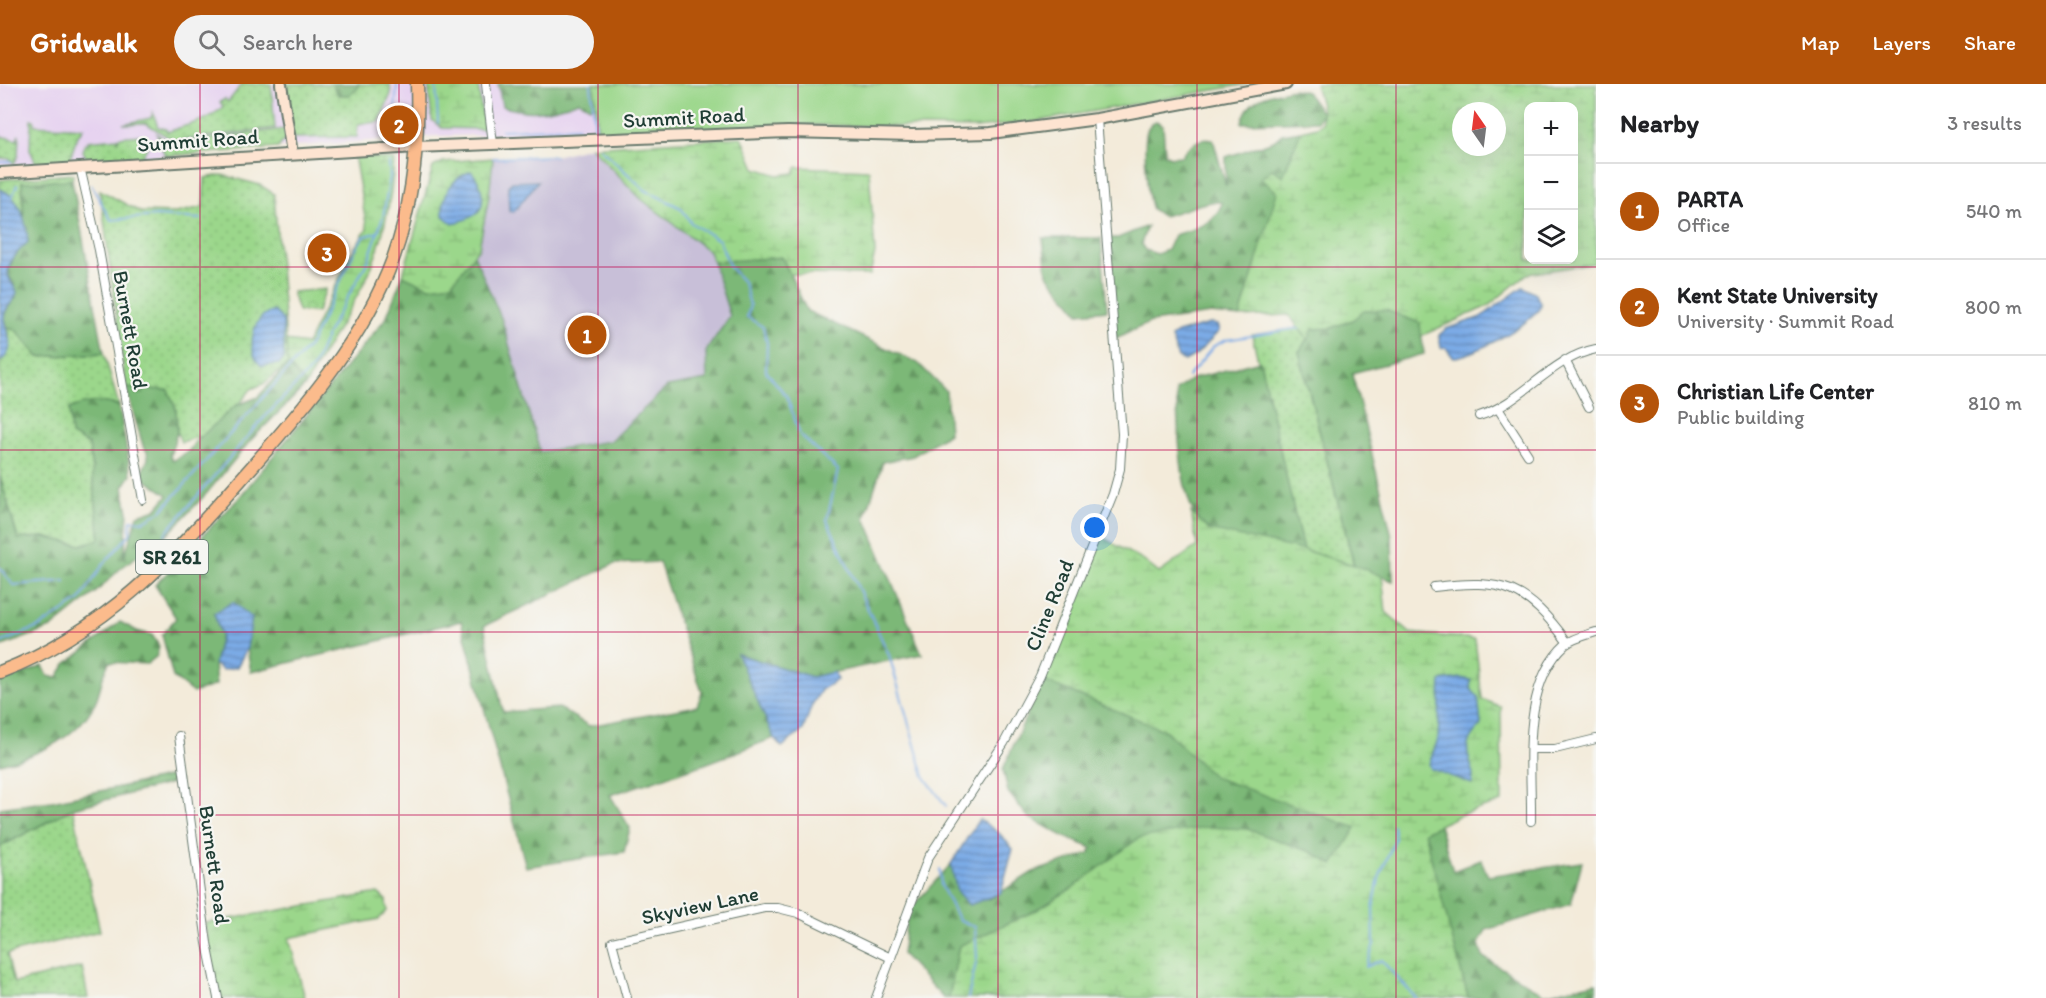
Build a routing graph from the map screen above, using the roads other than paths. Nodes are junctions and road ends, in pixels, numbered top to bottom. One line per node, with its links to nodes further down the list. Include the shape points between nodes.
1 (281, 84): 8 (street)
2 (417, 84): 7 (main road, SR 261)
3 (486, 84): 6 (street)
4 (1286, 84): 5 (street, Summit Road)
5 (1097, 119): 6 (street, Summit Road, via 948,135 788,132); 26 (street, Cline Road, via 1122,434 1119,477 1040,676 1004,743 928,858)
6 (493, 144): 7 (street, Summit Road)
7 (416, 147): 8 (street, Summit Road); 21 (main road, SR 261, via 411,190 392,262 354,339 323,384 188,539 139,588 74,638)
8 (292, 153): 9 (street, Summit Road)
9 (80, 167): 10 (street, Summit Road); 17 (street, Burnett Road, via 99,250)
10 (0, 173)
11 (1596, 349): 12 (street)
12 (1565, 360): 13 (street); 14 (street)
13 (1588, 407)
14 (1499, 410): 15 (street); 16 (street)
15 (1479, 416)
16 (1528, 455)
17 (143, 500)
18 (1434, 587): 20 (street, via 1479,582 1501,585 1539,606)
19 (1596, 632): 20 (street)
20 (1568, 643): 24 (street, via 1553,659 1535,693)
21 (0, 672)
22 (179, 736): 27 (street, Burnett Road)
23 (1596, 739): 24 (street, via 1555,749)
24 (1532, 749): 25 (street)
25 (1531, 820)
26 (891, 958): 28 (street, Skyview Lane, via 798,913 771,908 612,942); 29 (street, Cline Road)
27 (218, 998)
28 (627, 998)
29 (876, 998)

